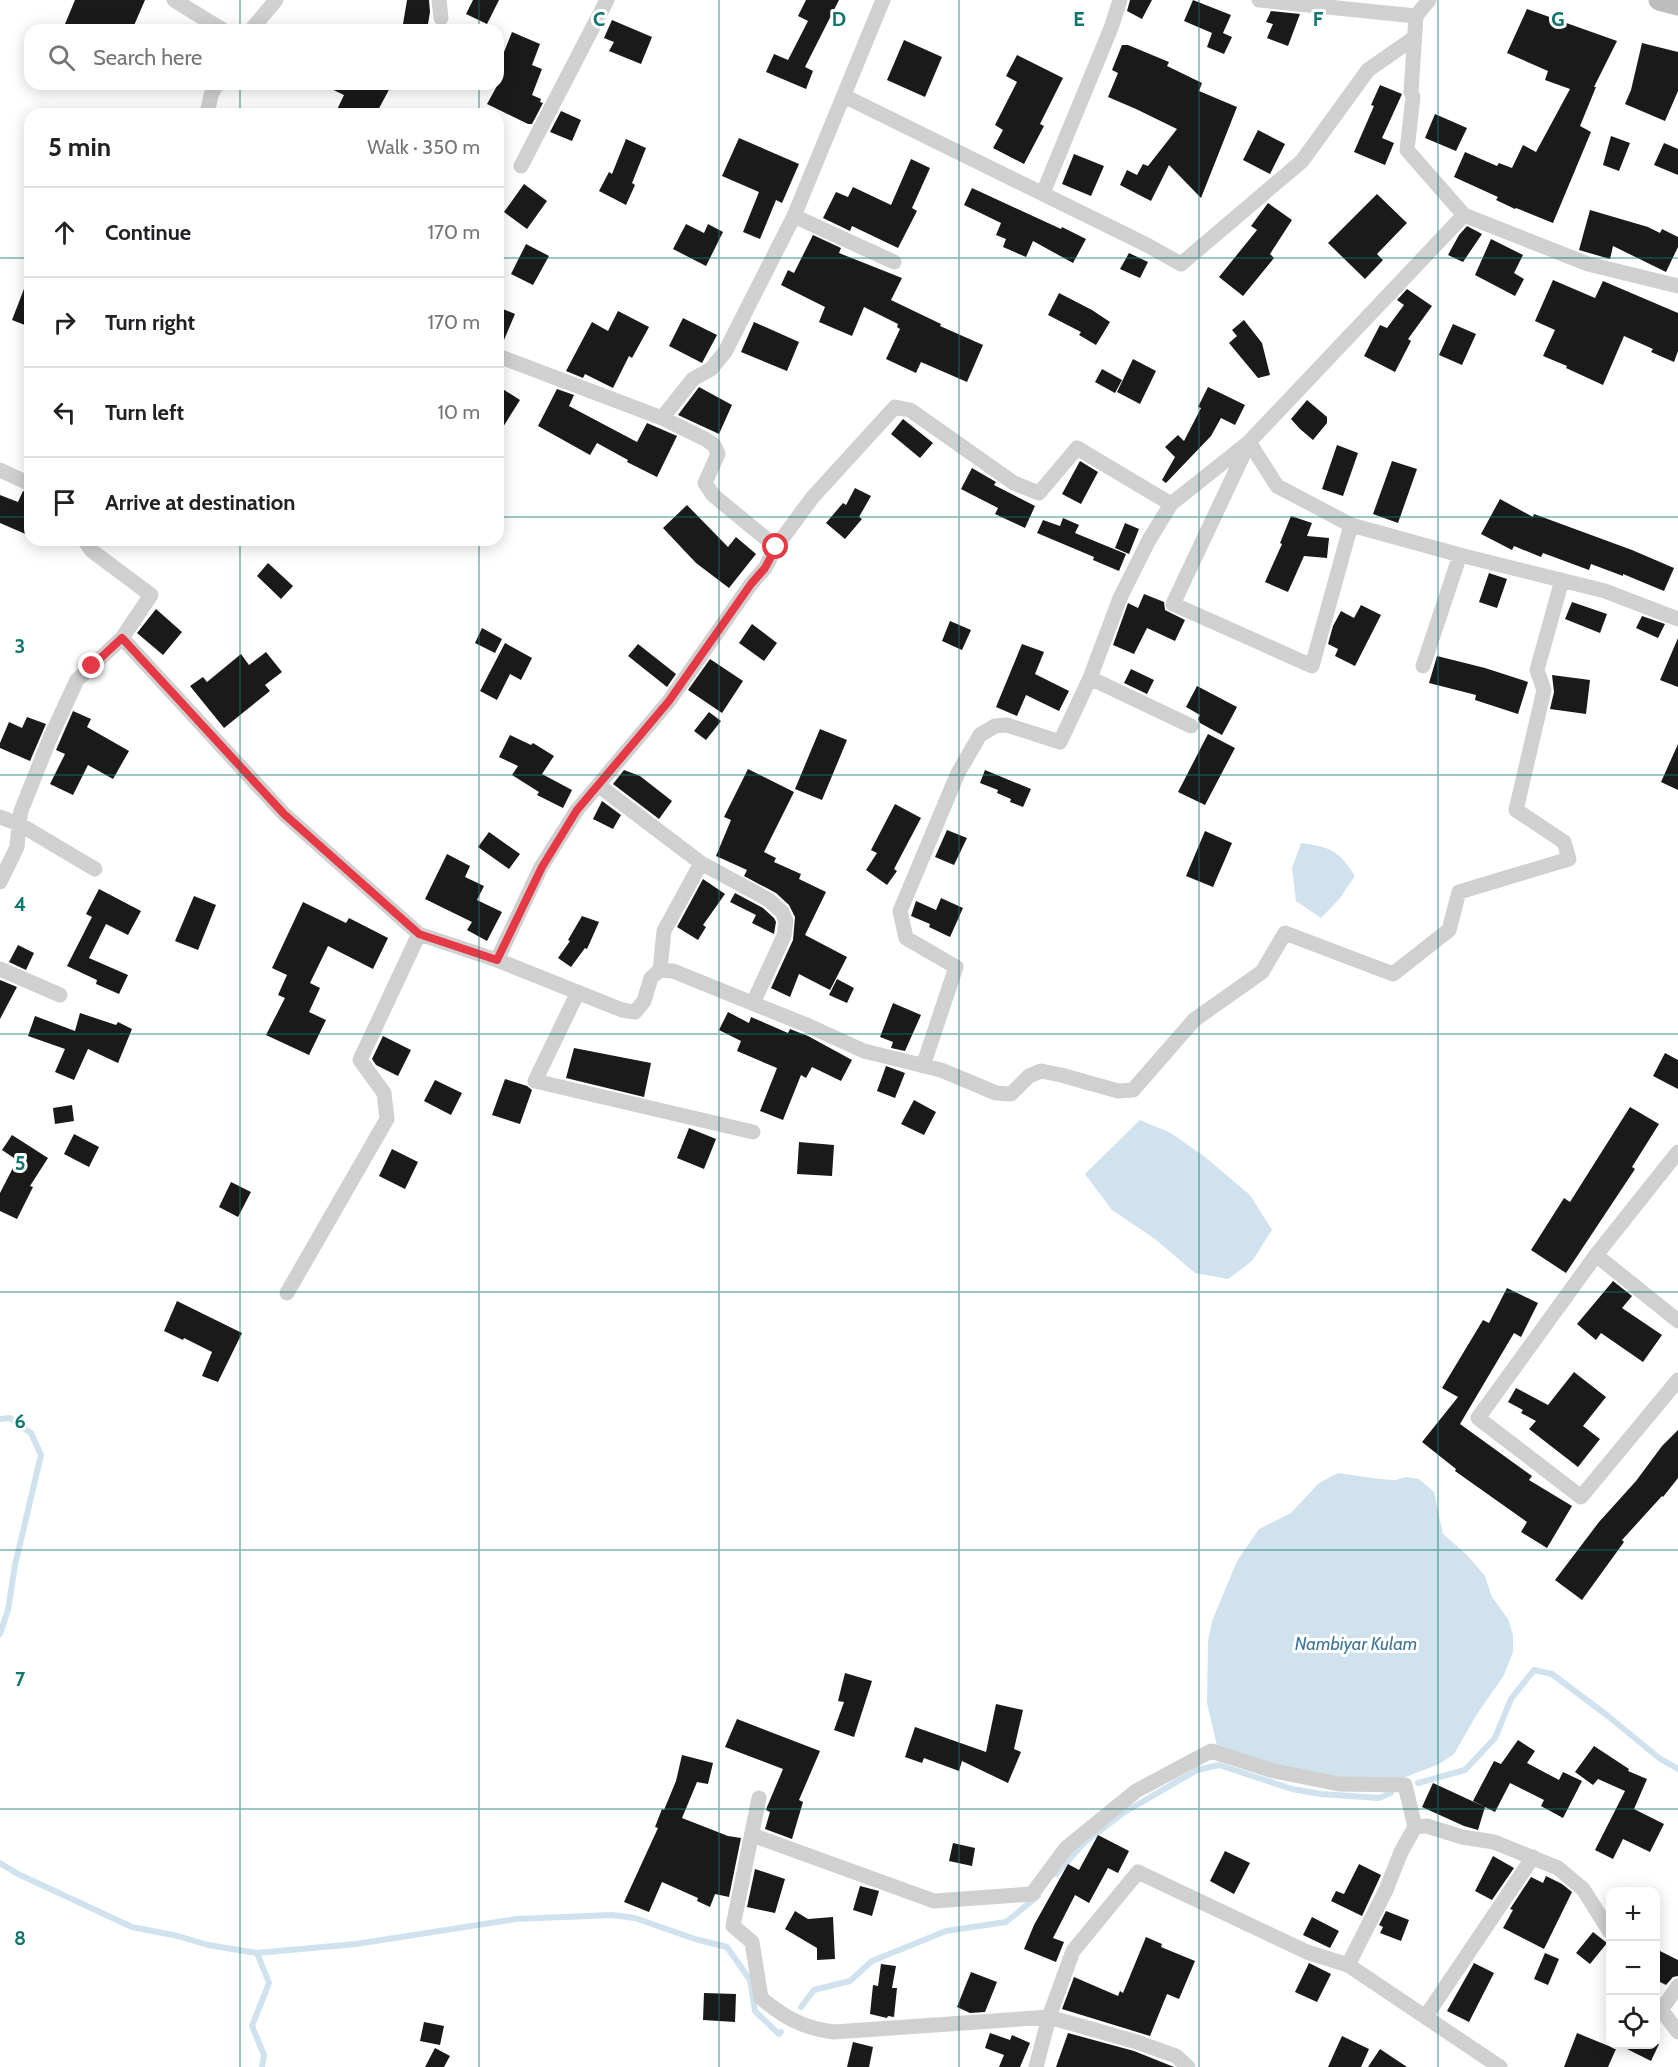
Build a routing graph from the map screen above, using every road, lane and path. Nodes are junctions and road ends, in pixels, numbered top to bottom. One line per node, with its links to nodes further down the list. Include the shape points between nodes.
1 (174, 0): 13 (street)
2 (276, 0): 14 (street)
3 (439, 0): 12 (street)
4 (607, 0): 19 (street)
5 (883, 0): 17 (street)
6 (1120, 0): 20 (street)
7 (1259, 0): 11 (street)
8 (1429, 0): 11 (street)
9 (1659, 0): 10 (main road)
10 (1678, 5)
11 (1416, 16): 15 (street)
12 (441, 18)
13 (213, 24)
14 (256, 24)
15 (1414, 38): 20 (street, via 1368,70 1302,161 1181,264); 21 (street, via 1407,150)
16 (214, 90): 18 (street)
17 (844, 96): 20 (street); 22 (street)
18 (208, 108)
19 (520, 166)
20 (1043, 194)
21 (1464, 215): 24 (street, via 1588,264); 27 (street)
22 (795, 216): 23 (street); 26 (street, via 725,352 711,369 693,379)
23 (894, 262)
24 (1678, 286)
25 (504, 358): 26 (street)
26 (662, 418): 33 (street, via 714,445 718,454 705,483 713,495)
27 (1249, 442): 30 (street); 31 (street, via 1276,486); 31 (street, via 1173,604 1312,666)
28 (0, 470): 29 (street)
29 (24, 481)
30 (1171, 504): 33 (street, via 1077,448 1039,493 1014,483 910,410 895,407 812,498); 39 (street, via 1120,598)
31 (1351, 525): 34 (street)
32 (88, 546): 37 (street, via 151,595)
33 (776, 547): 41 (street, via 669,701)
34 (1460, 555): 35 (street); 38 (street)
35 (1562, 580): 36 (street, via 1605,591); 54 (street, via 1537,670 1544,690 1516,810 1564,842 1569,859 1459,892 1449,930 1393,974 1285,933 1262,972 1194,1020 1133,1090 1118,1091 1041,1071 1029,1076 1011,1094 996,1094)
36 (1678, 619)
37 (122, 638): 43 (street, via 77,680 50,738); 47 (street, via 284,814)
38 (1423, 666)
39 (1089, 678): 40 (street); 54 (street, via 1060,742 1007,725 995,726 980,735 958,773 900,911 906,938 956,967)
40 (1191, 726)
41 (598, 785): 44 (street); 48 (street, via 577,810 542,867)
42 (0, 817): 43 (street)
43 (19, 824): 45 (street); 46 (street, via 17,848)
44 (701, 863): 50 (street, via 664,930); 53 (street, via 769,900 783,912 784,936)
45 (95, 868)
46 (0, 882)
47 (419, 934): 48 (street); 58 (street, via 360,1060 384,1093 387,1119)
48 (497, 960): 51 (street)
49 (0, 969): 52 (street)
50 (660, 970): 51 (street, via 651,978 644,1001 635,1012); 53 (street, via 673,971)
51 (578, 992): 55 (street, via 535,1081)
52 (60, 995)
53 (753, 1003): 54 (street, via 864,1051)
54 (923, 1066)
55 (753, 1132)
56 (1678, 1152): 57 (street)
57 (1596, 1255): 59 (street); 60 (street, via 1478,1418 1581,1497)
58 (286, 1293)
59 (1678, 1321)
60 (1678, 1380)
61 (759, 1798): 63 (street)
62 (1415, 1827): 63 (street, via 1406,1785 1339,1784 1274,1771 1210,1751 1136,1791 1066,1848 1032,1894 934,1901); 64 (street, via 1427,1826 1494,1842); 66 (street)
63 (752, 1835): 71 (street, via 733,1926 752,1942 761,1998 783,2016 812,2029 834,2032)
64 (1533, 1857): 65 (street, via 1558,1868 1583,1889); 70 (street)
65 (1606, 1924)
66 (1348, 1965): 70 (street); 71 (street, via 1308,1952 1138,1872 1073,1952)
67 (1678, 1986): 68 (street)
68 (1660, 2005)
69 (1660, 2010): 72 (street)
70 (1426, 2016): 75 (street)
71 (1049, 2017): 73 (street); 74 (street, via 1176,2056)
72 (1678, 2032)
73 (1036, 2067)
74 (1188, 2067)
75 (1500, 2067)

